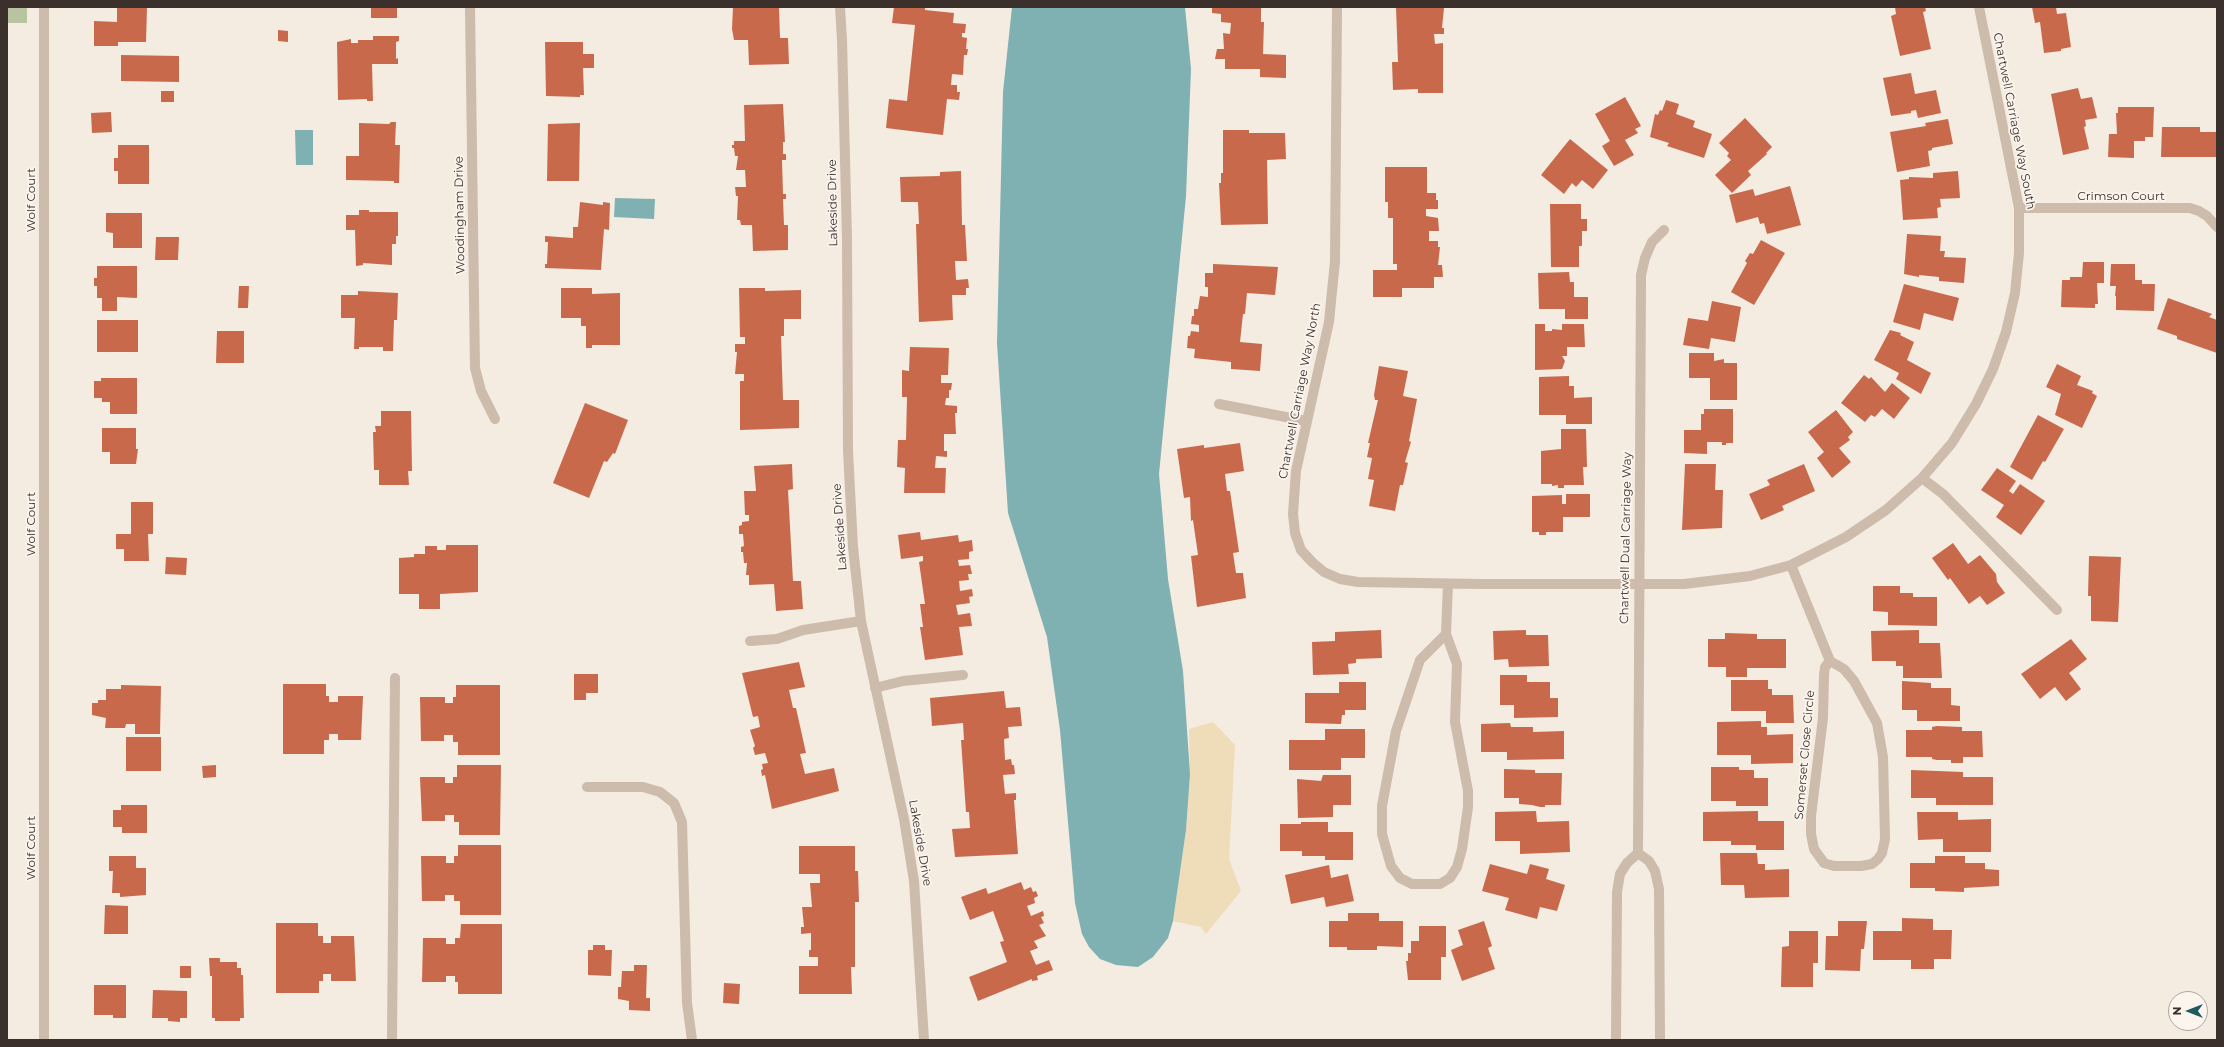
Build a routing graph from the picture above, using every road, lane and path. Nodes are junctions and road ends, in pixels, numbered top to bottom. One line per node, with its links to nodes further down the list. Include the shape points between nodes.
1 (44, 7): 26 (street, Wolf Court)
2 (470, 7): 10 (street, Woodingham Drive, via 474,368 481,391)
3 (840, 7): 17 (street, Lakeside Drive, via 847,239 848,451 853,547)
4 (1337, 7): 11 (street, Chartwell Carriage Way North, via 1335,262 1329,322)
5 (1979, 7): 6 (street, Chartwell Carriage Way South)
6 (2019, 208): 7 (street, Crimson Court, via 2190,208 2207,216); 12 (street, Chartwell Carriage Way South, via 2019,254 2015,293 1993,369 1952,444)
7 (2217, 227)
8 (1664, 230): 15 (street, Chartwell Dual Carriage Way, via 1652,242 1641,275)
9 (1219, 404): 11 (street)
10 (494, 418)
11 (1306, 421): 14 (street, Chartwell Carriage Way North, via 1296,471 1293,514 1294,533 1301,550 1324,572 1340,579 1358,582)
12 (1922, 478): 13 (street, Chartwell Carriage Way South, via 1886,510 1846,537); 16 (street, via 1943,494)
13 (1791, 565): 15 (street, Chartwell Carriage Way South, via 1750,576 1715,581); 20 (street)
14 (1448, 584): 15 (street, Chartwell Carriage Way North); 18 (street)
15 (1639, 584): 25 (street, Chartwell Dual Carriage Way)
16 (2057, 610)
17 (861, 621): 19 (street, via 803,630 777,639); 23 (street, Lakeside Drive)
18 (1446, 634): 18 (street, via 1420,660 1396,731 1382,806 1382,834 1391,866 1400,878 1412,884 1440,884 1450,878 1457,868 1462,849 1468,807 1468,792 1455,722 1457,664)
19 (750, 641)
20 (1830, 661): 20 (street, Somerset Close Circle, via 1844,669 1869,705 1877,723 1882,757 1885,839 1878,859 1872,864 1861,866 1834,866 1824,863 1814,849 1811,834 1823,718 1824,675 1825,667)
21 (963, 676): 23 (street, via 903,681)
22 (395, 678): 27 (street)
23 (875, 688): 29 (street, Lakeside Drive, via 904,819 914,881)
24 (586, 787): 28 (street, via 643,787 660,792 674,803 682,822 687,1003)
25 (1638, 853): 30 (street, via 1620,874 1617,892); 31 (street, via 1649,861 1656,871 1659,889)
26 (44, 1040)
27 (392, 1040)
28 (692, 1040)
29 (924, 1040)
30 (1616, 1040)
31 (1660, 1040)

